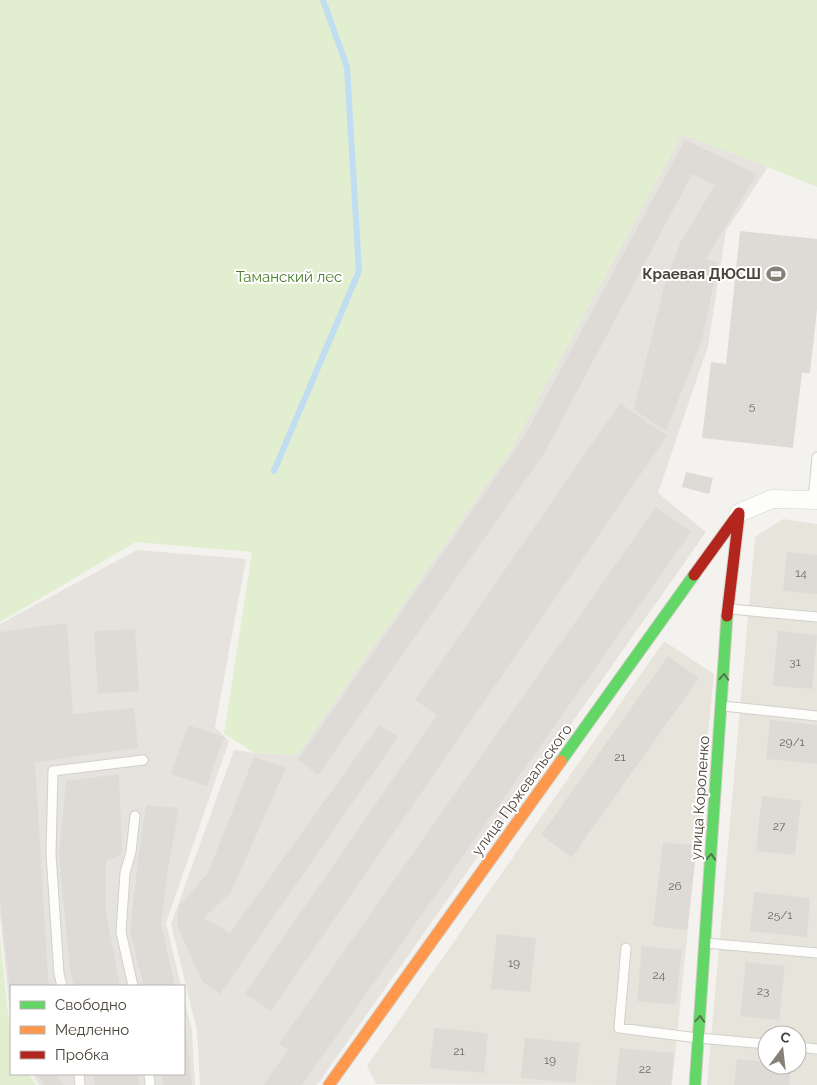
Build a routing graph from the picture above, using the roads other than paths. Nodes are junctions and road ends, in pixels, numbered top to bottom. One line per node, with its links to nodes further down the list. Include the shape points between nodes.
1 (817, 457): 2 (lane)
2 (815, 499): 3 (street, via 772,499)
3 (739, 513): 4 (street, улица Короленко); 17 (street, улица Пржевальского)
4 (728, 609): 5 (lane); 6 (street, улица Короленко, one-way to 4)
5 (817, 617)
6 (722, 706): 7 (lane); 10 (street, улица Короленко, one-way to 6)
7 (817, 716)
8 (143, 760): 13 (lane, via 53,771 51,854)
9 (135, 816): 14 (lane, via 125,873 121,932)
10 (705, 943): 12 (lane); 15 (street, улица Короленко, one-way to 10)
11 (626, 948): 15 (lane, via 619,1028)
12 (817, 953)
13 (62, 985)
14 (133, 985)
15 (698, 1038): 16 (lane); 18 (street, улица Короленко)
16 (757, 1043)
17 (329, 1085)
18 (695, 1085)

